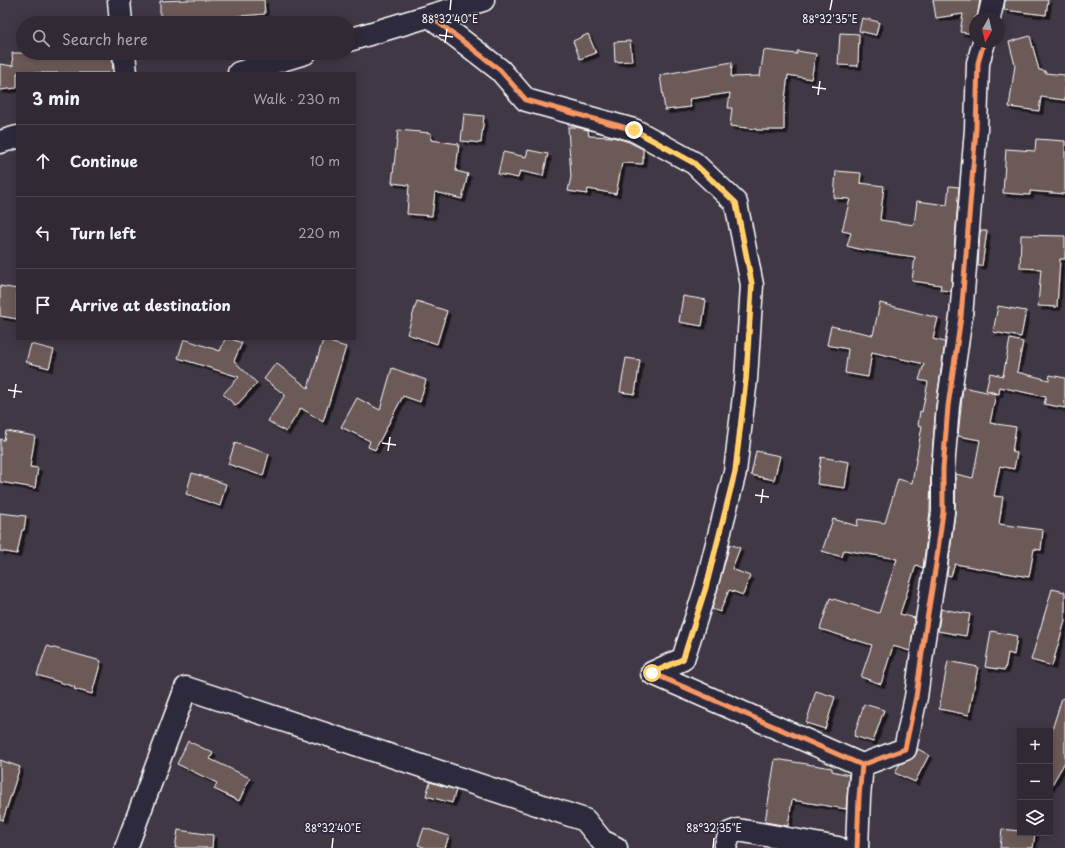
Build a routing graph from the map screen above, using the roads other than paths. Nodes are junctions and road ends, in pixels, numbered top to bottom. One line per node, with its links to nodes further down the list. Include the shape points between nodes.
1 (119, 0): 5 (street)
2 (484, 0): 6 (street)
3 (993, 0): 4 (street)
4 (991, 12)
5 (120, 16)
6 (430, 16): 7 (street); 15 (street, via 500,70 526,100 634,130 694,163 736,203 752,284 746,379 735,472 706,587 683,659 652,673)
7 (356, 38)
8 (982, 48): 15 (street, via 978,63 976,129 962,302 948,406 943,469 943,512 916,696 905,749)
9 (125, 60): 11 (street)
10 (283, 60): 12 (street)
11 (126, 72)
12 (242, 72)
13 (16, 137): 14 (street)
14 (0, 142)
15 (862, 765): 20 (street)
16 (126, 848): 17 (street, via 186,688 585,820 602,841)
17 (616, 848)
18 (725, 848): 19 (street, via 730,833 738,830)
19 (838, 848)
20 (857, 848)

